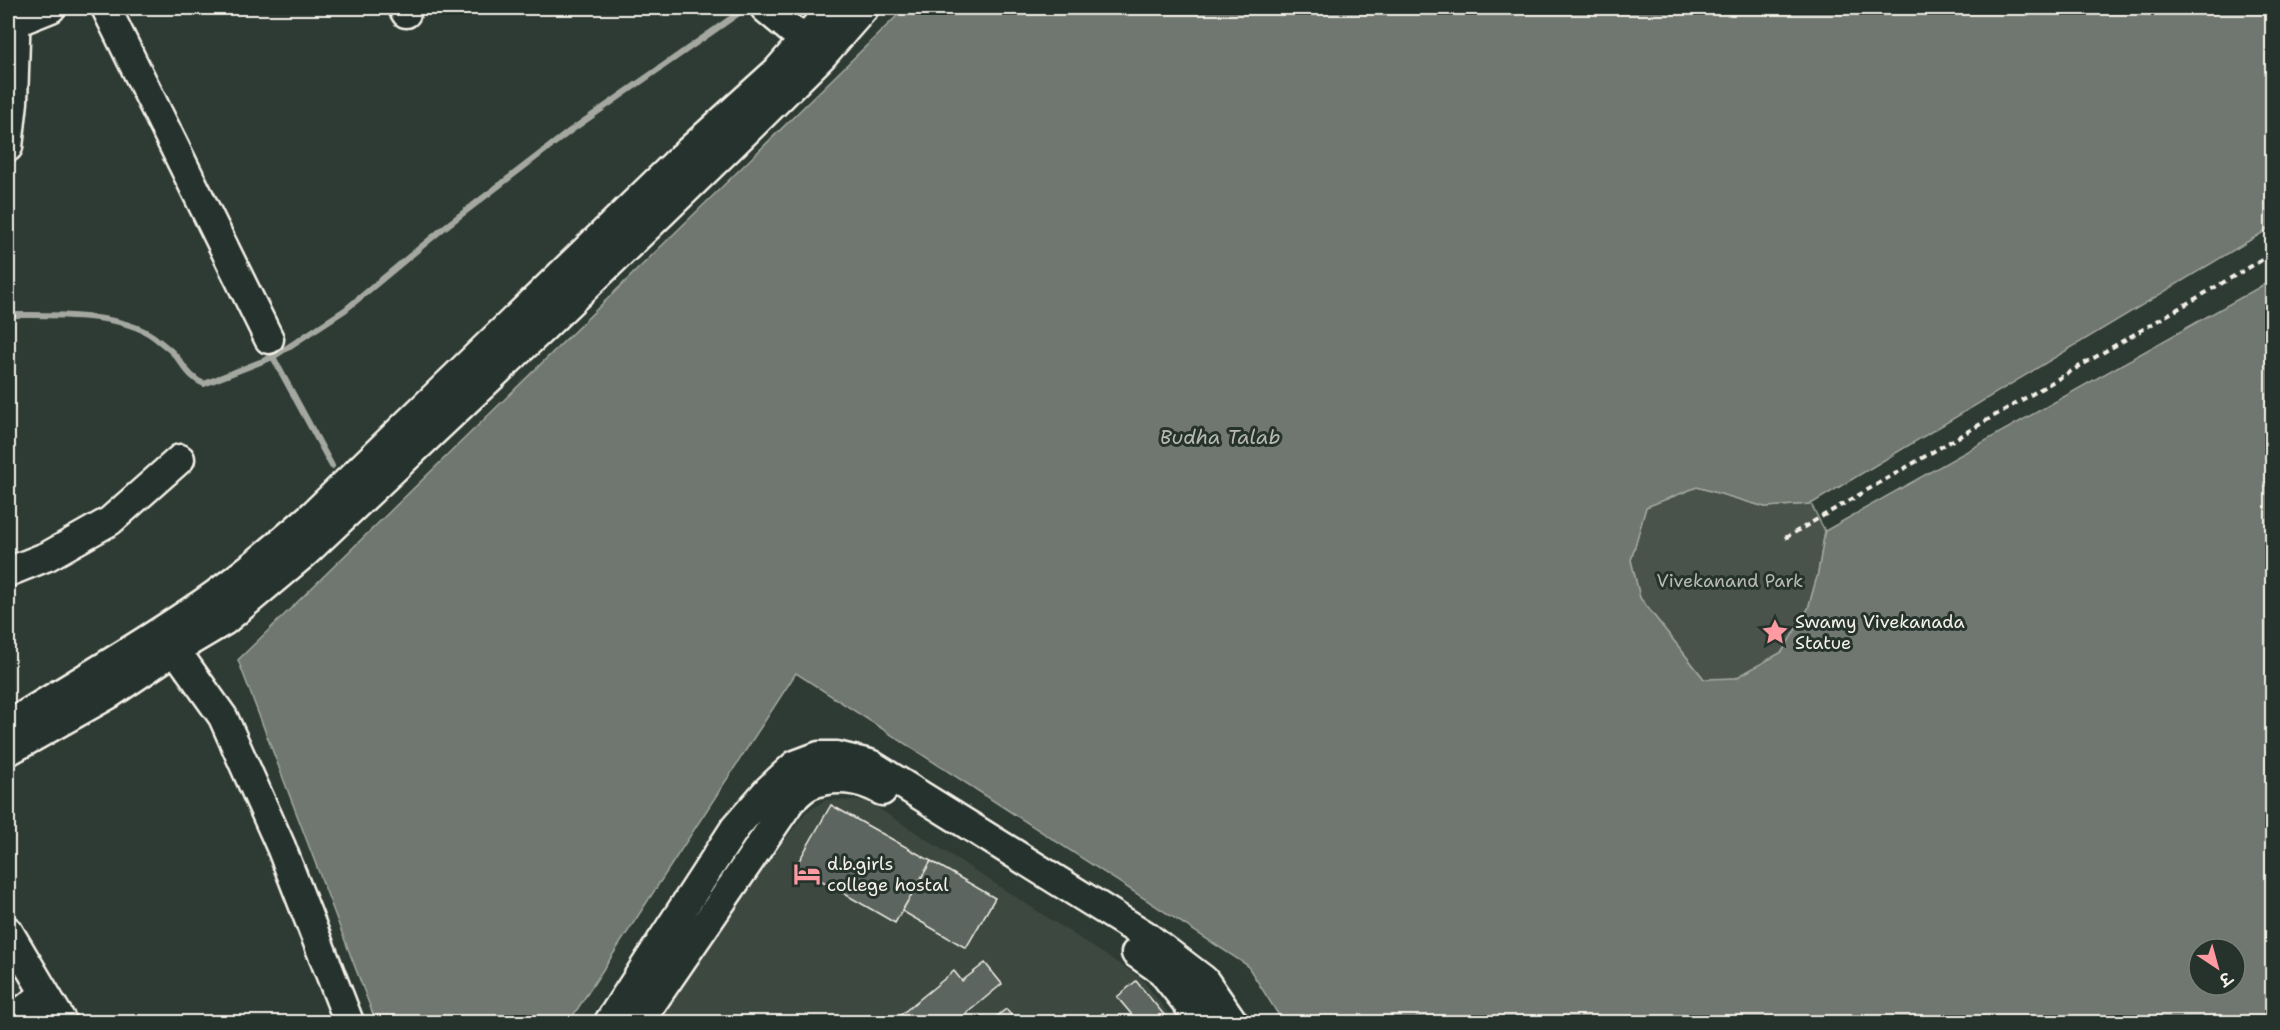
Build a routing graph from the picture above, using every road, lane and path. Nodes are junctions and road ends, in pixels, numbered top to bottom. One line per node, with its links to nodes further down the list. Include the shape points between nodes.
1 (51, 8): 6 (street)
2 (106, 8): 10 (street)
3 (765, 8): 7 (street)
4 (832, 8): 7 (street)
5 (864, 8): 7 (street)
6 (16, 15): 8 (street)
7 (813, 49): 14 (street, via 777,71 680,159 313,515 203,603)
8 (8, 147)
9 (2272, 254): 12 (path)
10 (269, 339)
11 (180, 459): 13 (street, via 110,520 48,556)
12 (1785, 538)
13 (8, 572)
14 (168, 640): 15 (street); 16 (street, via 111,693); 21 (street, via 223,717 281,847)
15 (8, 725)
16 (8, 751)
17 (8, 932): 18 (street)
18 (45, 994): 19 (street); 20 (street)
19 (8, 1023)
20 (62, 1023)
21 (349, 1023)
22 (609, 1023): 25 (street, via 735,828 795,765 819,756 870,764 1145,935 1204,980)
23 (639, 1023): 24 (street, via 791,800 808,785 852,779 872,785 1162,971)
24 (1202, 1023)
25 (1233, 1023)

